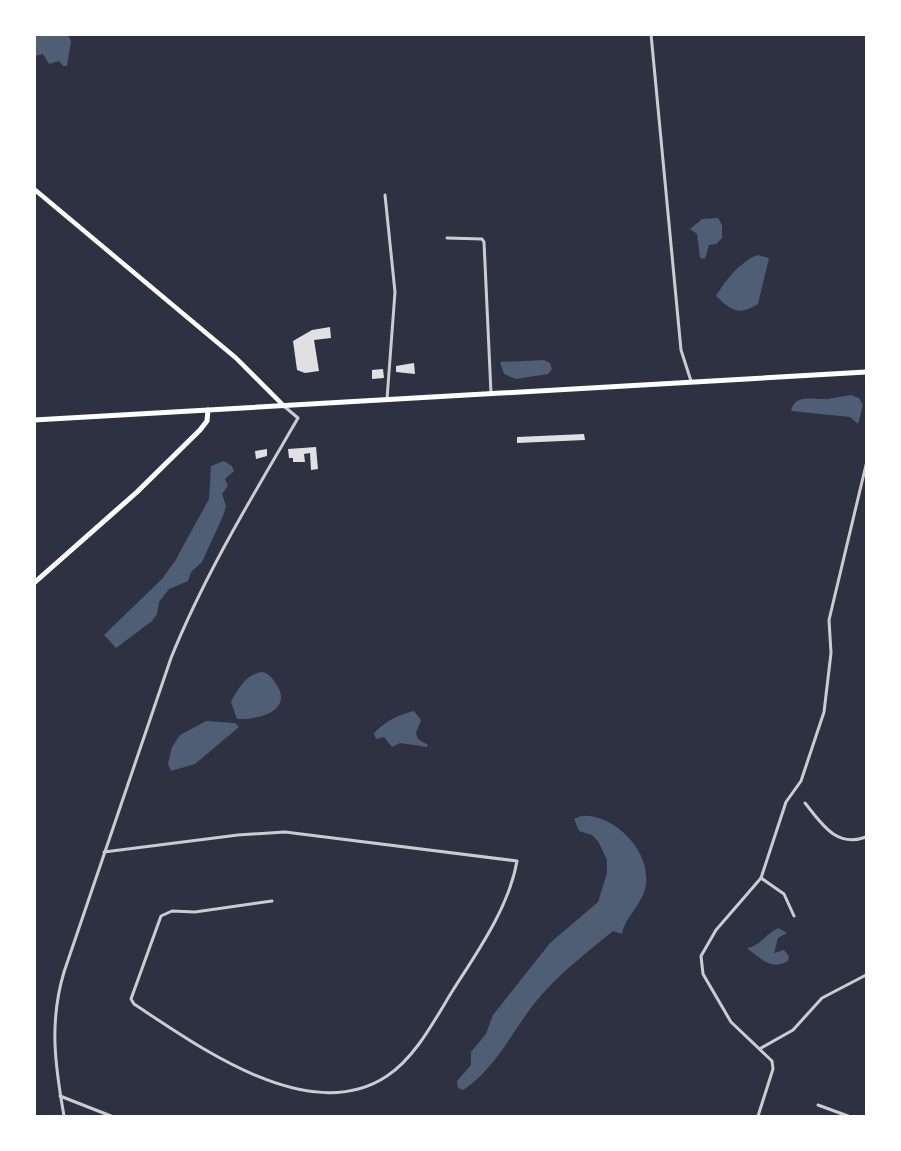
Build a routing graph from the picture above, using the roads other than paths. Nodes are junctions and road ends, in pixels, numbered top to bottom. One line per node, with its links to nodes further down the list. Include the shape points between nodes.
1 (651, 34): 6 (street, via 681,350)
2 (34, 189): 9 (main road, via 236,358)
3 (385, 195): 8 (street, via 395,292)
4 (447, 238): 7 (street, via 484,242)
5 (867, 372): 6 (main road)
6 (691, 383): 7 (main road)
7 (491, 395): 8 (main road)
8 (387, 401): 9 (main road)
9 (284, 406): 10 (main road); 16 (street, via 298,418 191,609)
10 (208, 410): 11 (main road); 13 (main road, via 207,421 200,430)
11 (34, 420)
12 (867, 465): 17 (street, via 829,620 831,653 824,712 801,781 786,802)
13 (34, 584)
14 (805, 803): 15 (street, via 838,838 851,841)
15 (867, 837)
16 (104, 852): 18 (street, via 285,832 517,861 513,885 477,952 415,1047 388,1076 348,1092 304,1091 237,1066 192,1042 131,999 161,916 166,912); 22 (street, via 58,995 54,1041)
17 (761, 878): 19 (street, via 784,894); 21 (street, via 705,946 700,964 730,1022)
18 (272, 901)
19 (794, 916)
20 (867, 975): 21 (street, via 822,998 794,1030)
21 (760, 1048): 26 (street, via 772,1061 773,1069)
22 (60, 1096): 24 (street); 25 (street)
23 (818, 1106): 27 (street)
24 (64, 1116)
25 (111, 1116)
26 (759, 1116)
27 (848, 1116)

